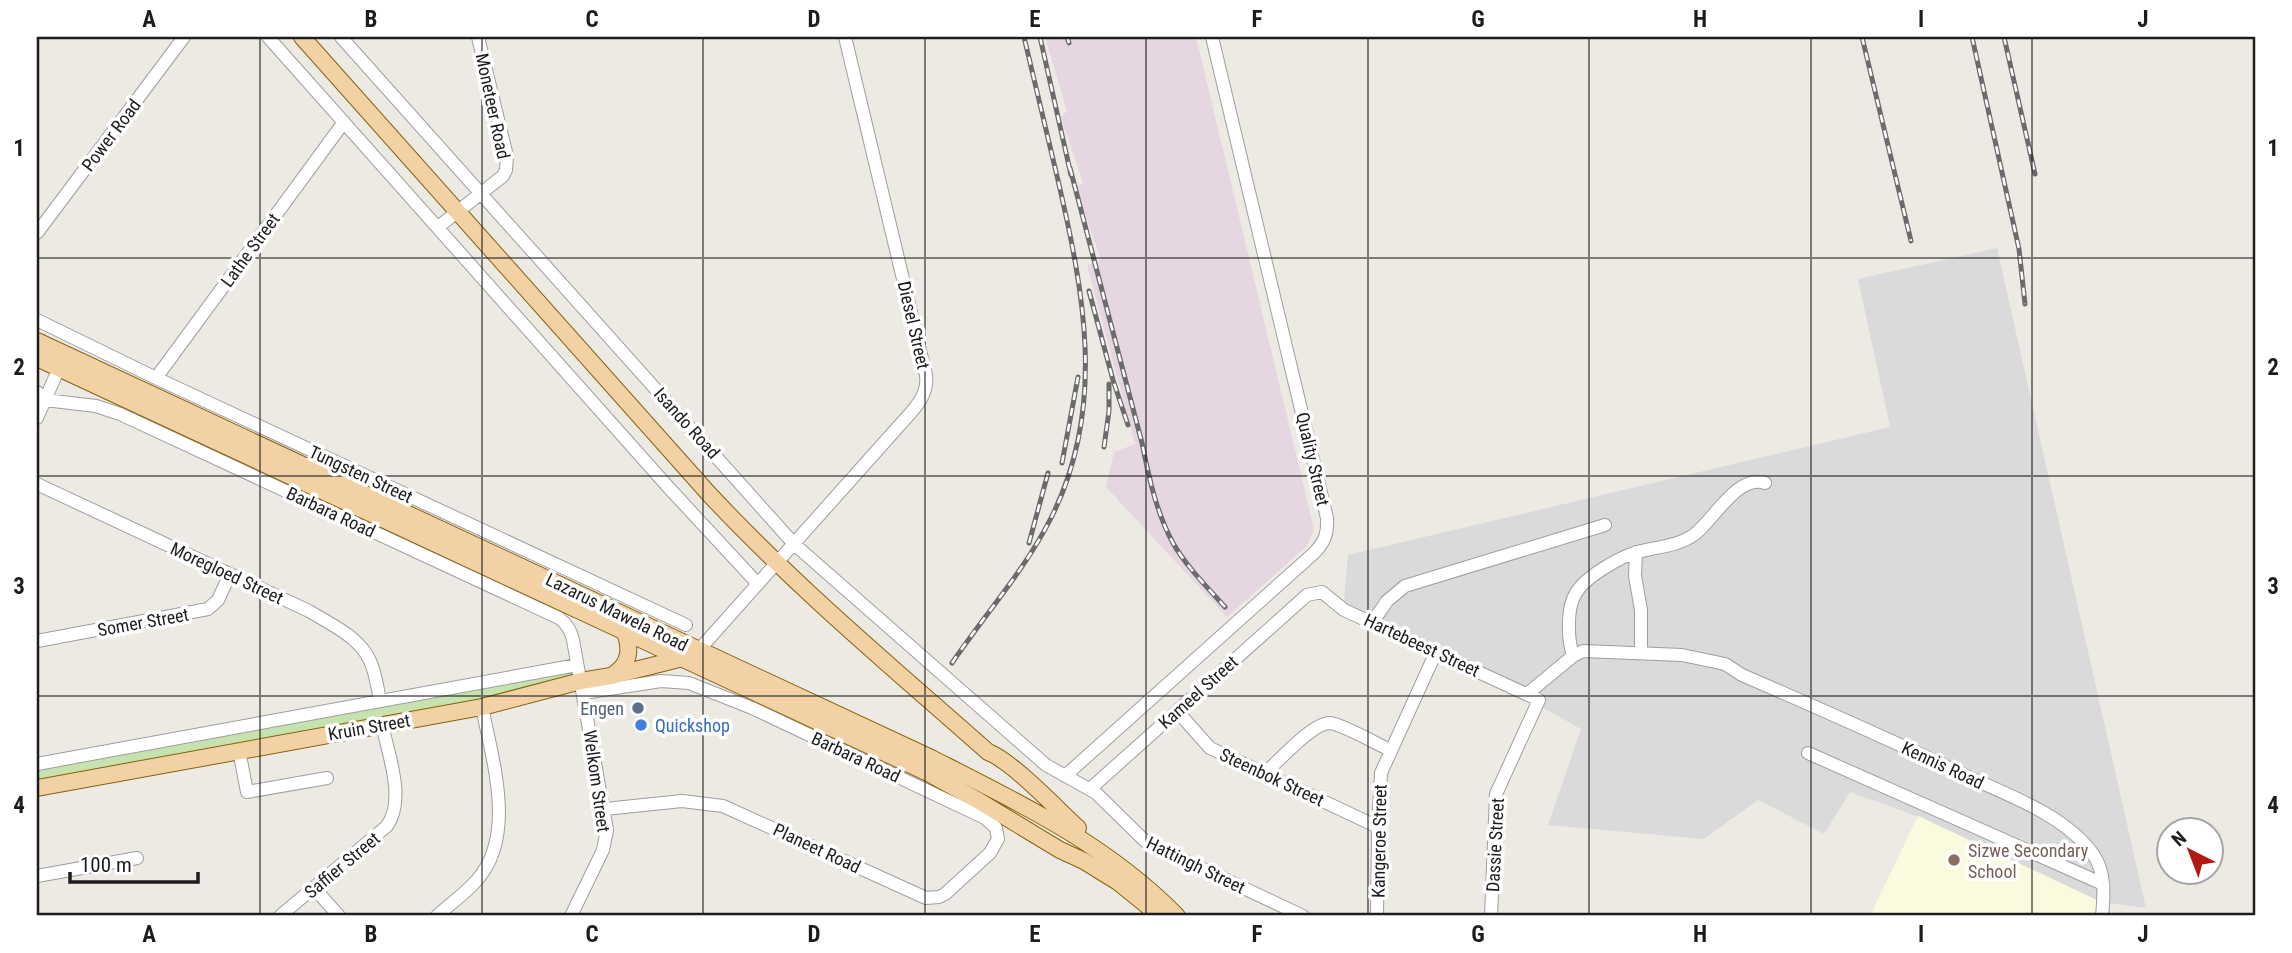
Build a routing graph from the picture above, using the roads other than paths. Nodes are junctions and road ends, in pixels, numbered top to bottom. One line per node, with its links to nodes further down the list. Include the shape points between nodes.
1 (184, 37): 12 (street, Power Road)
2 (268, 37): 8 (street)
3 (302, 37): 10 (main road, Isando Road)
4 (341, 37): 9 (street, Isando Road)
5 (478, 37): 9 (street, Moneteer Road, via 508,163 503,176)
6 (845, 37): 23 (street, Diesel Street, via 927,381 918,405)
7 (1212, 37): 52 (street, Quality Street, via 1327,534 1314,553)
8 (344, 122): 11 (street); 17 (street, Lathe Street)
9 (482, 192): 10 (street, Moneteer Road); 23 (street, Isando Road)
10 (457, 211): 11 (street, Moneteer Road); 25 (main road, Isando Road)
11 (438, 227): 27 (street)
12 (37, 233)
13 (37, 320): 17 (street, Tungsten Street)
14 (37, 342): 16 (main road); 33 (main road, Lazarus Mawela Road)
15 (37, 358): 16 (main road, Lazarus Mawela Road)
16 (59, 368): 18 (street); 31 (main road, Lazarus Mawela Road)
17 (156, 378): 30 (street, Tungsten Street)
18 (41, 396): 19 (street); 38 (street, Barbara Road, via 120,414 559,618 571,632)
19 (37, 418)
20 (1765, 483): 24 (street, via 1751,481 1739,489 1684,540)
21 (37, 484): 26 (street, Moregloed Street)
22 (1605, 525): 29 (street, via 1405,586 1387,601)
23 (794, 544): 25 (street, Diesel Street); 52 (street, Isando Road, via 1046,765)
24 (1636, 552): 35 (street); 36 (street, via 1613,561 1576,592 1568,633)
25 (776, 564): 27 (street); 48 (main road, Isando Road)
26 (230, 574): 32 (street, Somer Street, via 218,600 208,609); 42 (street, Moregloed Street, via 309,611 353,639 371,662)
27 (758, 584): 33 (street)
28 (1307, 595): 29 (street, Hartebeest Street, via 1324,593 1344,610); 44 (street, Kameel Street)
29 (1373, 623): 34 (street, Hartebeest Street)
30 (686, 625)
31 (625, 632): 37 (main road, Lazarus Mawela Road); 39 (main road, via 628,658)
32 (37, 641)
33 (698, 651): 37 (main road, Kruin Street); 56 (main road, Lazarus Mawela Road)
34 (1436, 652): 41 (street, Hartebeest Street); 47 (street, Kangeroe Street)
35 (1641, 653): 36 (street, Kennis Road, via 1594,650); 64 (street, Kennis Road, via 1725,664 2053,818 2093,855)
36 (1573, 656): 41 (street)
37 (682, 659): 39 (main road, Kruin Street); 62 (main road, Lazarus Mawela Road, via 928,773)
38 (577, 665): 40 (street, Barbara Road); 42 (street, Kruin Street)
39 (611, 676): 40 (main road, Kruin Street)
40 (582, 687): 43 (main road, Kruin Street); 57 (street, Welkom Street); 59 (street, Barbara Road, via 689,683 985,818)
41 (1533, 697): 74 (street, Dassie Street, via 1496,794)
42 (380, 700): 50 (street, Kruin Street)
43 (482, 707): 45 (main road, Kruin Street); 68 (street, via 499,809 498,836 477,881)
44 (1177, 711): 51 (street, Steenbok Street, via 1210,748); 55 (street, Kameel Street)
45 (382, 724): 46 (main road, Kruin Street); 65 (street, Saffier Street, via 395,788 394,815)
46 (239, 750): 53 (street, via 247,792); 54 (main road, Kruin Street)
47 (1390, 750): 51 (street, via 1328,723 1311,731); 58 (street, Kangeroe Street, via 1381,773)
48 (988, 752): 56 (main road, Isando Road); 61 (main road, Isando Road, via 1030,783)
49 (1808, 753): 64 (street)
50 (37, 764)
51 (1265, 773): 58 (street, Steenbok Street)
52 (1065, 776): 55 (street, Hattingh Street)
53 (327, 778)
54 (37, 788)
55 (1090, 789): 72 (street, Hattingh Street, via 1146,842)
56 (1031, 808): 61 (main road, Lazarus Mawela Road); 62 (main road)
57 (605, 809): 59 (street, Planeet Road, via 682,801 723,806 926,898 939,897 959,882 996,846); 69 (street, Welkom Street, via 603,850)
58 (1378, 827): 73 (street, Kangeroe Street)
59 (998, 833)
60 (137, 858): 63 (street)
61 (1111, 859): 71 (main road, Lazarus Mawela Road)
62 (1084, 861): 70 (main road, Lazarus Mawela Road)
63 (37, 876)
64 (2103, 884): 75 (street, Kennis Road)
65 (315, 889): 66 (street, Saffier Street); 67 (street)
66 (280, 916)
67 (339, 916)
68 (437, 916)
69 (571, 916)
70 (1160, 916)
71 (1177, 916)
72 (1303, 916)
73 (1377, 916)
74 (1491, 916)
75 (2102, 916)

